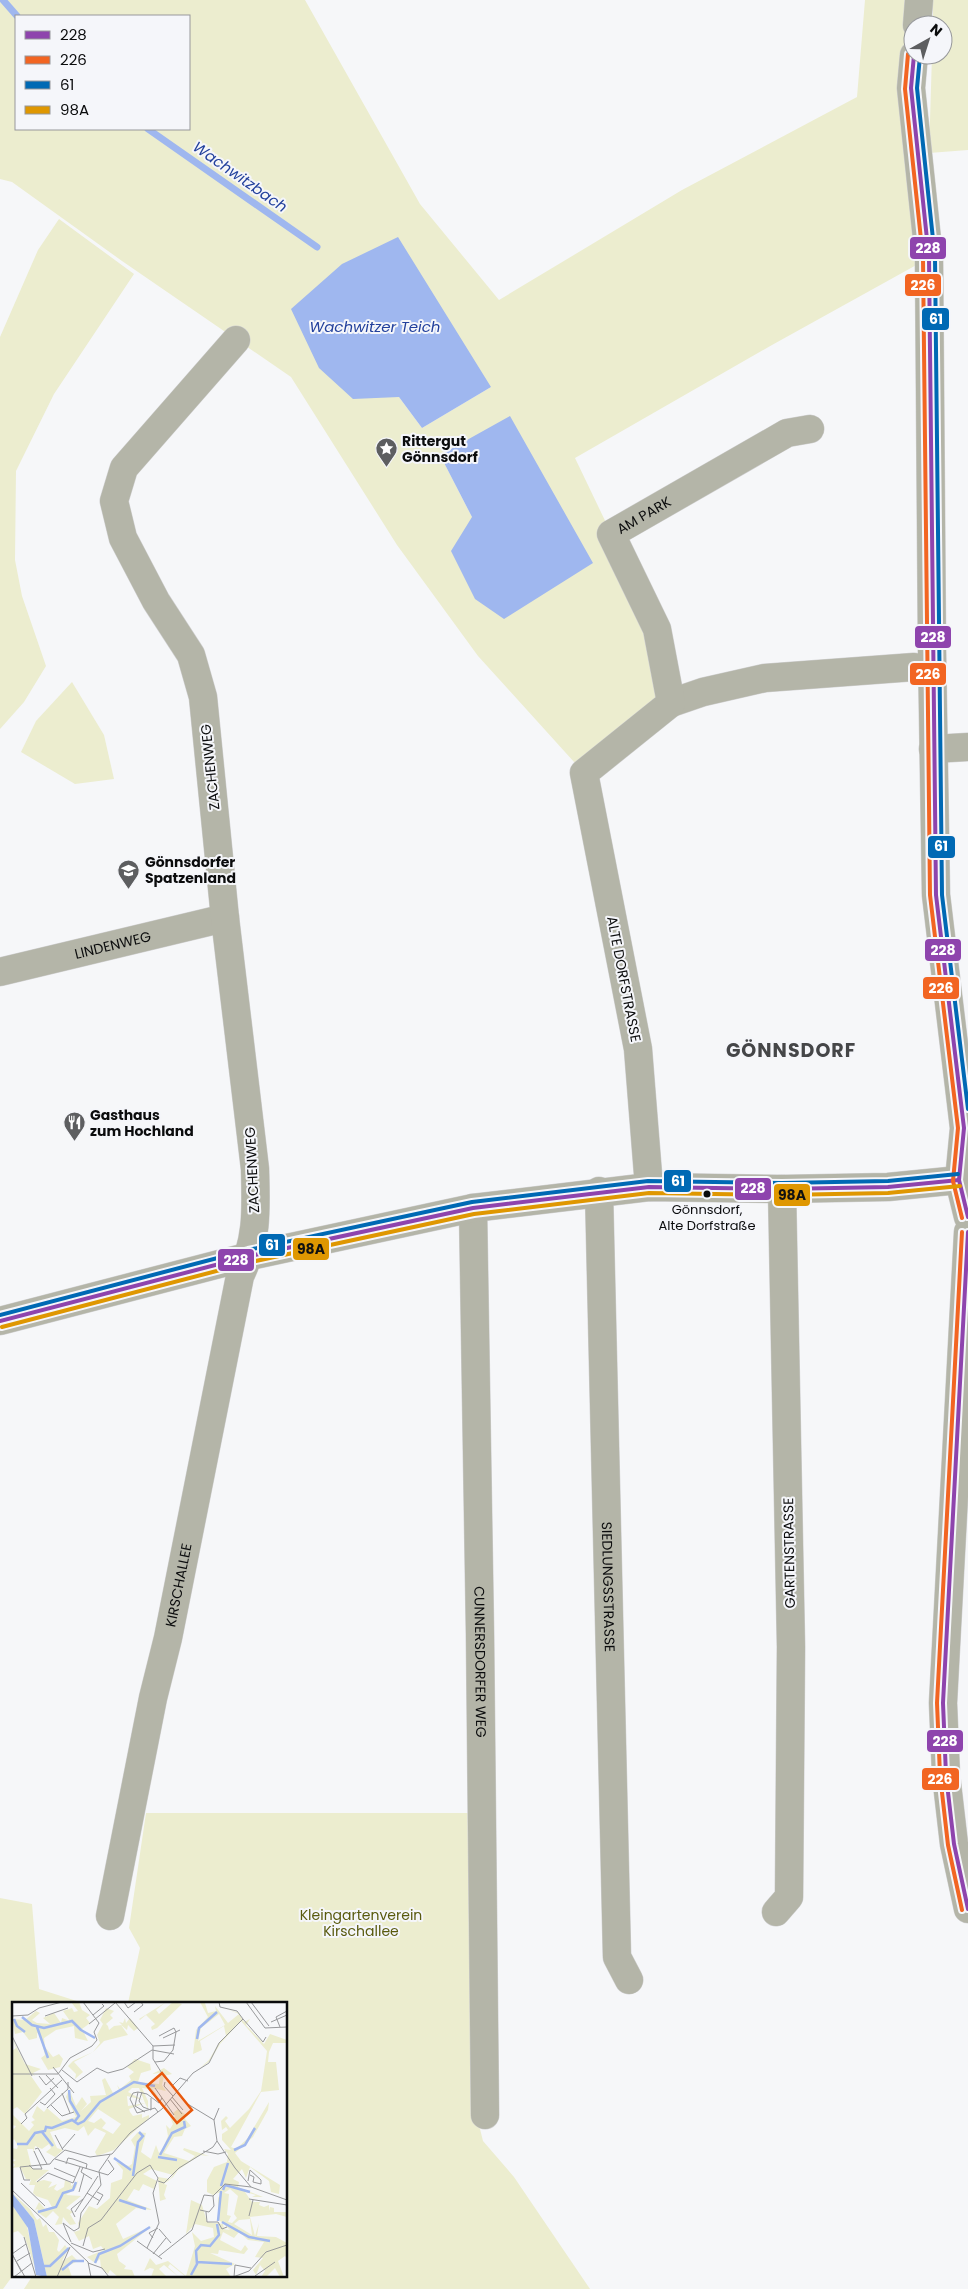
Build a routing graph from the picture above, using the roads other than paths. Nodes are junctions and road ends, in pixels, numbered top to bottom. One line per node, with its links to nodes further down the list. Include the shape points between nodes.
1 (919, 0): 2 (street)
2 (918, 15)
3 (913, 65): 9 (street, via 911,88 929,258)
4 (236, 340): 10 (street, ZACHENWEG, via 124,468 114,501 123,538 156,601 191,655 203,697)
5 (810, 429): 7 (street, AM PARK, via 788,433 612,534 657,629)
6 (914, 667): 7 (street, via 765,678)
7 (671, 703): 13 (street, ALTE DORFSTRASSE, via 584,773 638,1049)
8 (968, 747): 9 (street)
9 (933, 749): 12 (street, via 936,894 964,1128)
10 (225, 918): 11 (street, LINDENWEG); 19 (street, ZACHENWEG, via 255,1169 255,1216)
11 (0, 972)
12 (963, 1182): 14 (street); 17 (street)
13 (649, 1187): 14 (street); 15 (street)
14 (782, 1189): 22 (street, GARTENSTRASSE, via 791,1647 789,1897)
15 (599, 1191): 16 (street); 24 (street, SIEDLUNGSSTRASSE, via 616,1957)
16 (473, 1208): 19 (street); 25 (street, CUNNERSDORFER WEG)
17 (968, 1217)
18 (968, 1232): 21 (street, via 943,1703 946,1774 954,1844)
19 (250, 1256): 20 (street); 23 (street, KIRSCHALLEE, via 240,1276)
20 (0, 1321)
21 (968, 1909)
22 (776, 1912)
23 (110, 1916)
24 (629, 1980)
25 (484, 2115)

